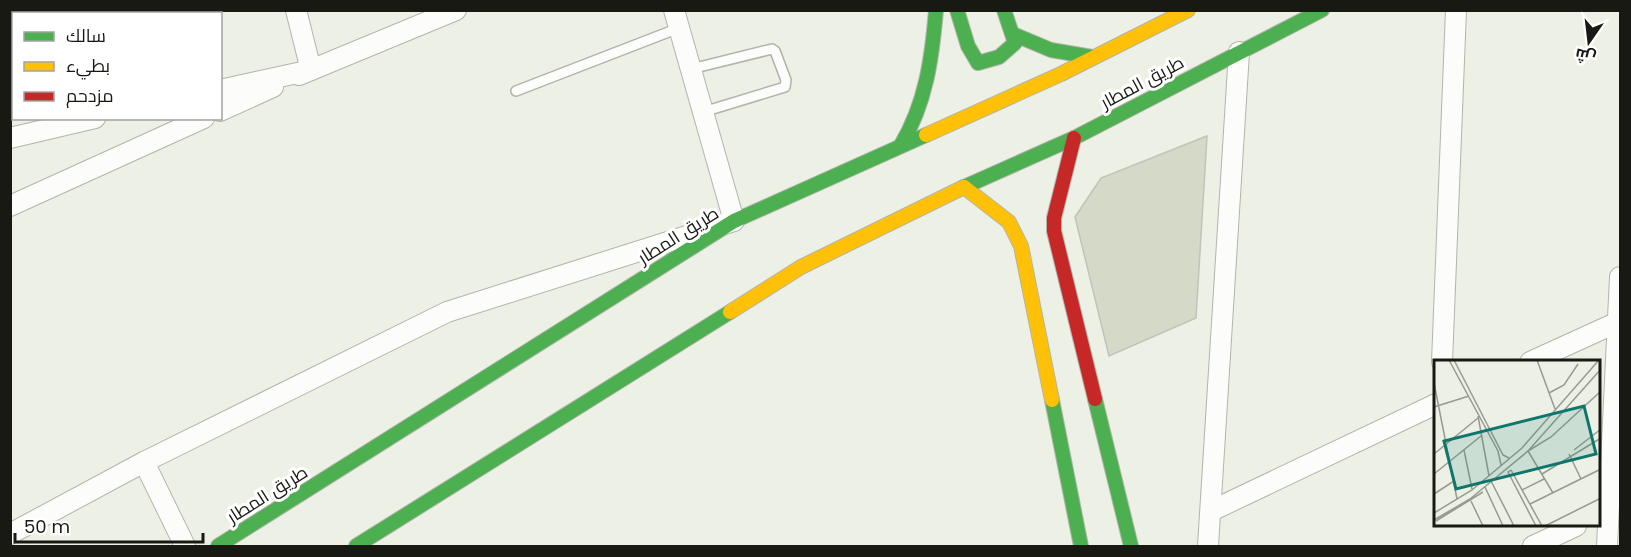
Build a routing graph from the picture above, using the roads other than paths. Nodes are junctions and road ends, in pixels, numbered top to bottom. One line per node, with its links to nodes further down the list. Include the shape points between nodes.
1 (296, 10): 14 (street)
2 (456, 10): 14 (street)
3 (936, 10): 23 (main road, via 925,96)
4 (957, 10): 10 (main road, via 968,46 978,63 1012,48)
5 (1004, 10): 10 (main road)
6 (1188, 10): 12 (main road, طريق المطار)
7 (1322, 10): 11 (main road, طريق المطار)
8 (1456, 10): 29 (street)
9 (677, 19): 13 (street); 16 (lane)
10 (1013, 34): 12 (main road, via 1035,46)
11 (1239, 52): 22 (main road, طريق المطار); 34 (street)
12 (1092, 57): 23 (main road, طريق المطار)
13 (691, 69): 18 (street); 18 (lane, via 772,49 786,80 785,87)
14 (311, 70): 15 (street); 17 (street)
15 (222, 90)
16 (516, 91)
17 (222, 110)
18 (703, 112): 26 (street)
19 (86, 120): 21 (street)
20 (200, 120): 25 (street)
21 (10, 138)
22 (1074, 138): 24 (main road, طريق المطار); 41 (main road, via 1054,231)
23 (901, 145): 26 (main road, طريق المطار)
24 (964, 187): 39 (main road, طريق المطار, via 801,267); 40 (main road, via 1009,222 1021,246)
25 (10, 206)
26 (734, 221): 32 (street, via 447,312); 38 (main road, طريق المطار)
27 (1620, 277): 28 (street)
28 (1619, 322): 30 (street); 33 (street)
29 (1442, 360)
30 (1534, 360)
31 (1434, 405): 34 (street)
32 (144, 462): 36 (street); 37 (street)
33 (1610, 509): 44 (street)
34 (1210, 511): 42 (street)
35 (1572, 527): 43 (street)
36 (10, 534)
37 (184, 546)
38 (218, 546)
39 (356, 546)
40 (1081, 546)
41 (1131, 546)
42 (1208, 546)
43 (1533, 546)
44 (1607, 546)

